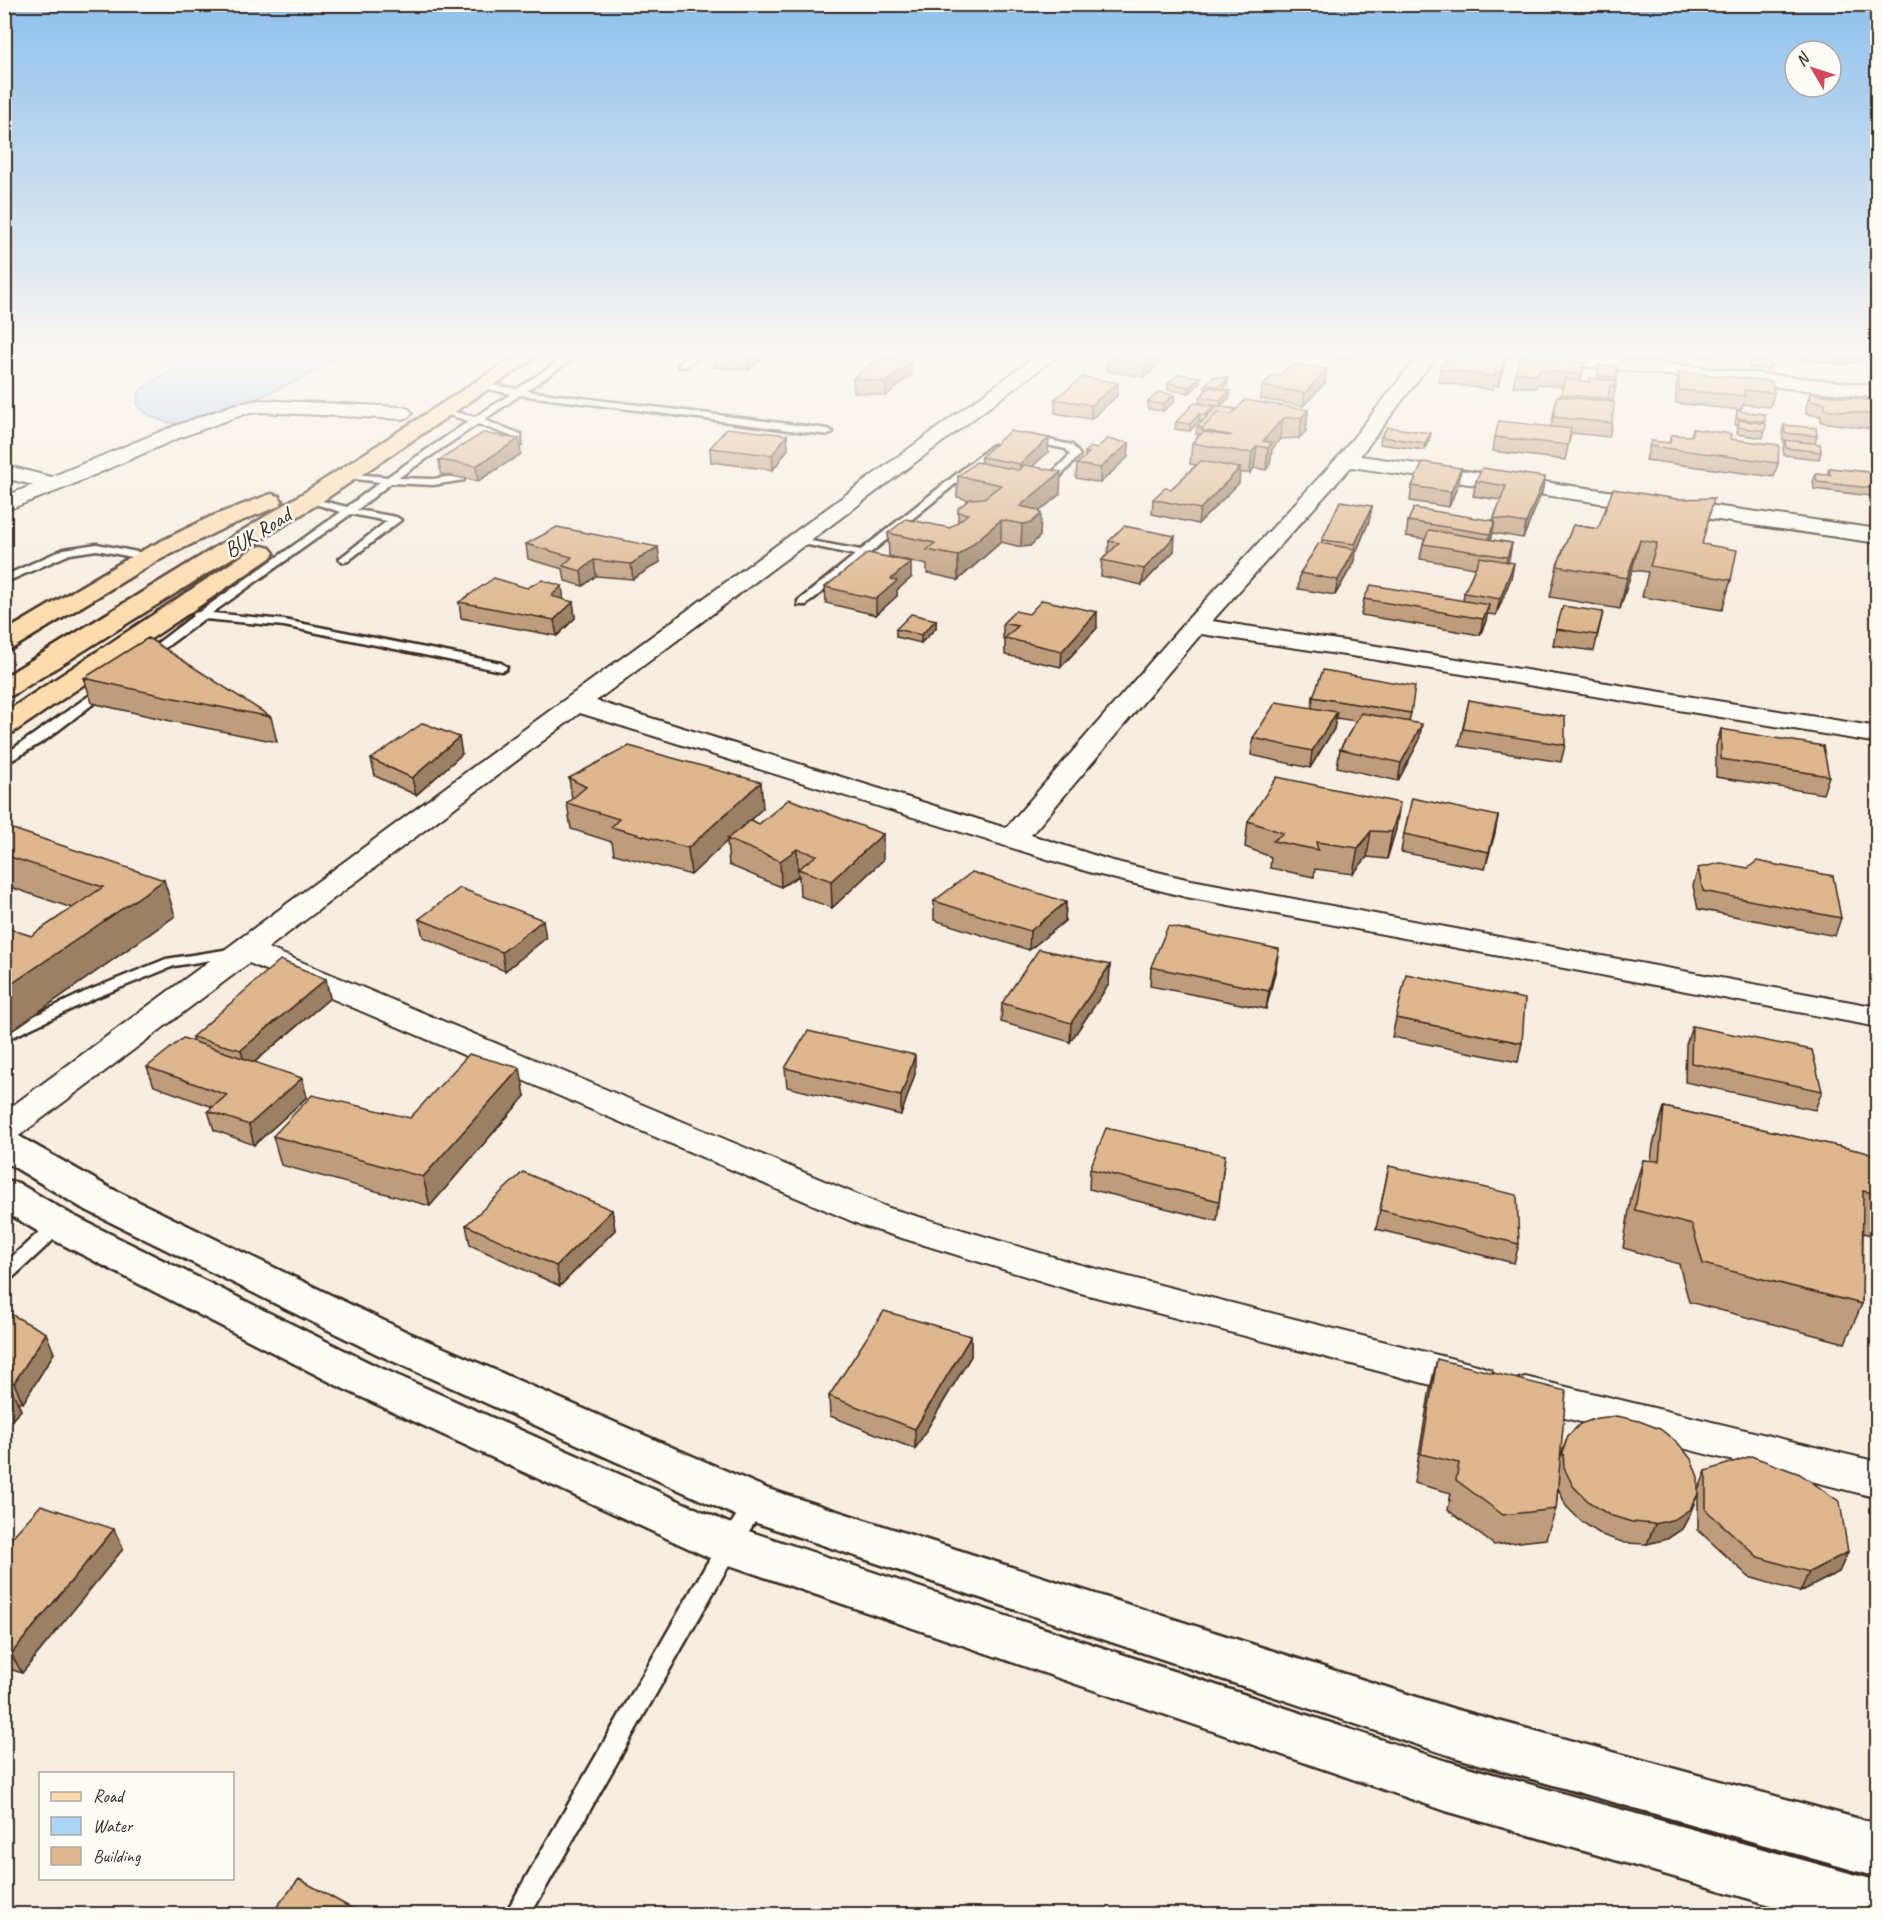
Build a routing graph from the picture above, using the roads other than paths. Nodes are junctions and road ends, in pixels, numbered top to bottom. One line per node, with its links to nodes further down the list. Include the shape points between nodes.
1 (157, 441): 17 (street)
2 (361, 441): 19 (main road, BUK Road)
3 (400, 441): 13 (main road, BUK Road)
4 (448, 441): 14 (lane)
5 (518, 441): 10 (lane)
6 (933, 441): 23 (street)
7 (1004, 441): 24 (lane)
8 (1036, 441): 16 (lane, via 1069,447 1075,455)
9 (1361, 441): 11 (street)
10 (506, 451)
11 (1346, 460): 22 (street); 31 (street)
12 (4, 471): 17 (street)
13 (347, 475): 14 (lane); 18 (main road, BUK Road)
14 (390, 478): 15 (lane, via 448,482); 21 (lane)
15 (461, 478)
16 (1049, 482)
17 (56, 485): 20 (street)
18 (310, 499): 21 (lane); 29 (main road, via 290,527 267,549); 37 (main road, BUK Road)
19 (271, 501): 25 (main road); 33 (main road, BUK Road)
20 (4, 505)
21 (349, 511): 26 (lane, via 396,520); 30 (lane)
22 (1878, 536)
23 (798, 540): 24 (lane); 38 (street)
24 (864, 554): 28 (lane)
25 (147, 557): 27 (lane, via 97,547 68,551); 32 (main road)
26 (344, 559)
27 (4, 580)
28 (802, 603)
29 (174, 613): 30 (lane); 39 (main road)
30 (202, 615): 34 (lane); 35 (lane, via 284,622)
31 (1195, 626): 40 (street); 42 (street)
32 (4, 643)
33 (4, 662)
34 (136, 665)
35 (501, 666)
36 (118, 679): 41 (lane)
37 (4, 689)
38 (576, 703): 42 (street); 43 (street)
39 (4, 726)
40 (1878, 735)
41 (4, 761)
42 (1014, 837): 44 (street, via 1099,866 1186,888)
43 (246, 950): 45 (lane, via 171,962); 46 (street); 51 (street, via 876,1217 1077,1278)
44 (1878, 1017)
45 (4, 1036)
46 (4, 1130)
47 (4, 1144): 52 (main road, via 96,1197 392,1343)
48 (4, 1193): 49 (main road)
49 (58, 1225): 50 (lane); 53 (main road, via 359,1377)
50 (4, 1275)
51 (1878, 1480)
52 (755, 1504): 53 (lane); 54 (main road, via 1454,1733)
53 (729, 1545): 55 (main road, via 1446,1786); 56 (lane)
54 (1878, 1851)
55 (1878, 1909)
56 (517, 1914)

